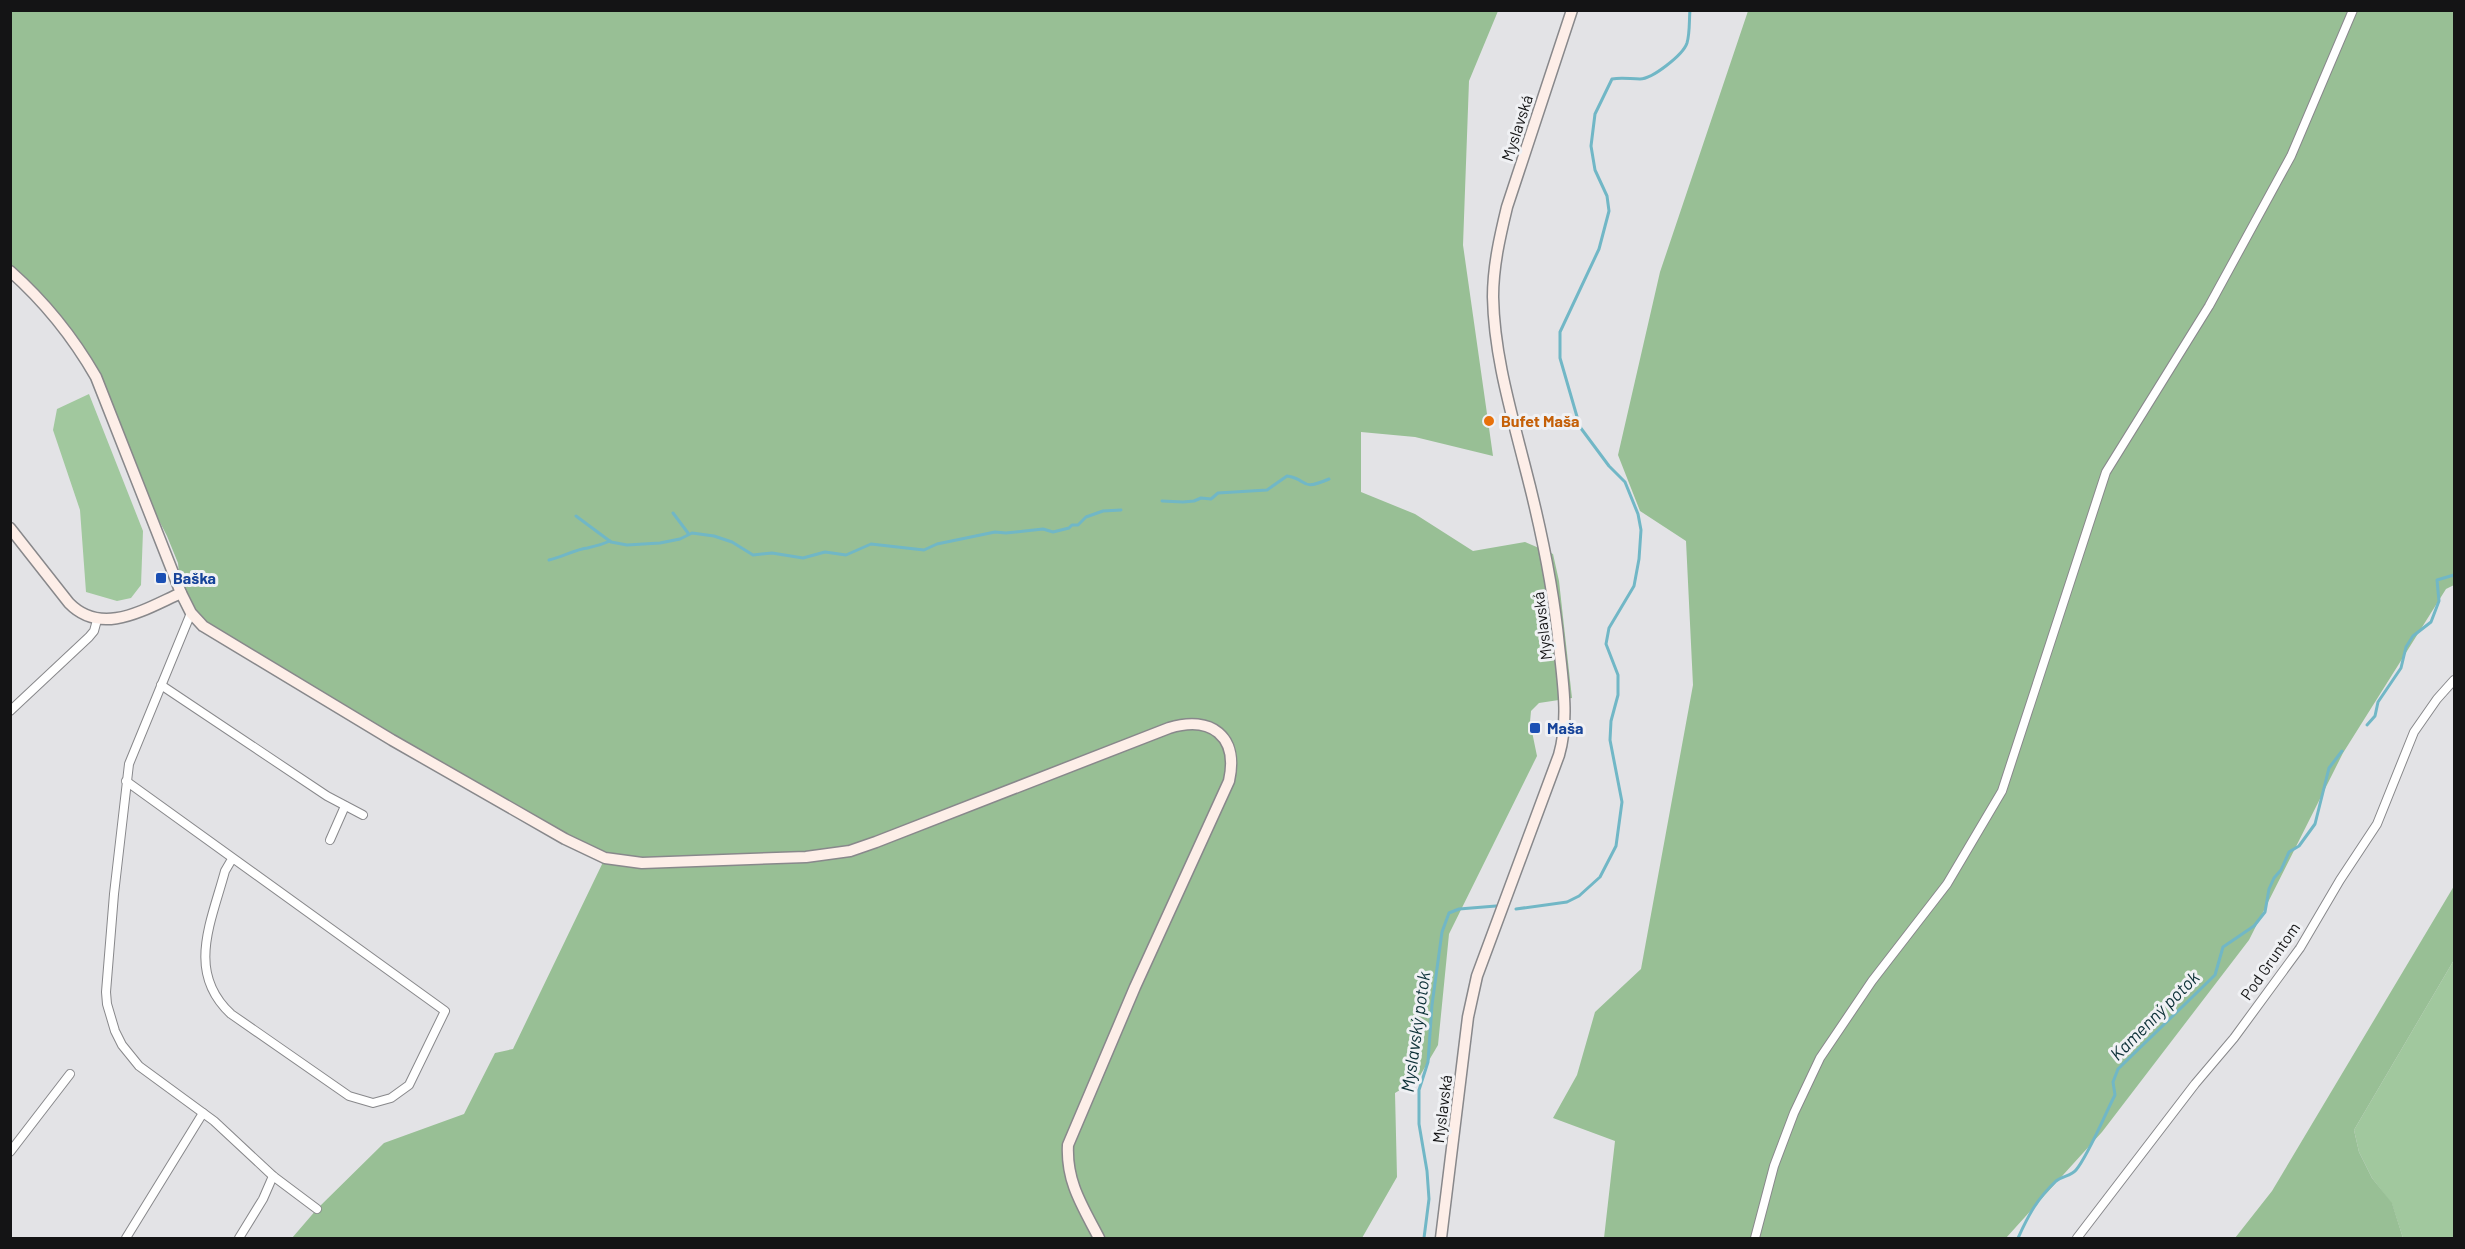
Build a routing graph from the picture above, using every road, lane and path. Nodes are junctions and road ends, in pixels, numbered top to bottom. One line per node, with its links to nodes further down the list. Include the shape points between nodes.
1 (1572, 10): 24 (street, Myslavská, via 1507,207 1499,238 1493,295 1501,368 1555,601 1565,728 1559,755 1477,976 1468,1017)
2 (2353, 10): 25 (street, via 2291,156 2209,306 2106,472 2002,791 1947,884 1872,981 1820,1058 1774,1166)
3 (10, 271): 5 (street, via 53,313 96,377)
4 (10, 528): 7 (street, via 69,603)
5 (181, 593): 6 (street); 7 (street, via 121,618)
6 (192, 613): 9 (street); 23 (street, via 203,626 233,646 392,740 565,839 617,861 806,857 850,851 1169,728 1195,723 1216,730 1231,753 1229,781 1068,1145 1070,1177)
7 (97, 620): 10 (street, via 89,637)
8 (2454, 680): 26 (street, Pod Gruntom, via 2414,732 2377,824 2300,948)
9 (161, 685): 11 (street, via 129,764); 12 (street)
10 (10, 711)
11 (126, 781): 15 (street); 17 (street, via 107,1004 115,1031 129,1056 151,1077)
12 (345, 806): 13 (street); 14 (street)
13 (363, 815)
14 (330, 840)
15 (232, 859): 15 (street, via 446,1011 413,1079 398,1094 373,1103 349,1096 231,1014 216,998 207,979 205,956 222,882)
16 (70, 1074): 18 (street)
17 (203, 1113): 19 (street); 21 (street)
18 (10, 1152)
19 (273, 1176): 20 (street); 22 (street)
20 (317, 1209)
21 (126, 1239)
22 (239, 1239)
23 (1099, 1239)
24 (1441, 1239)
25 (1755, 1239)
26 (2077, 1239)

